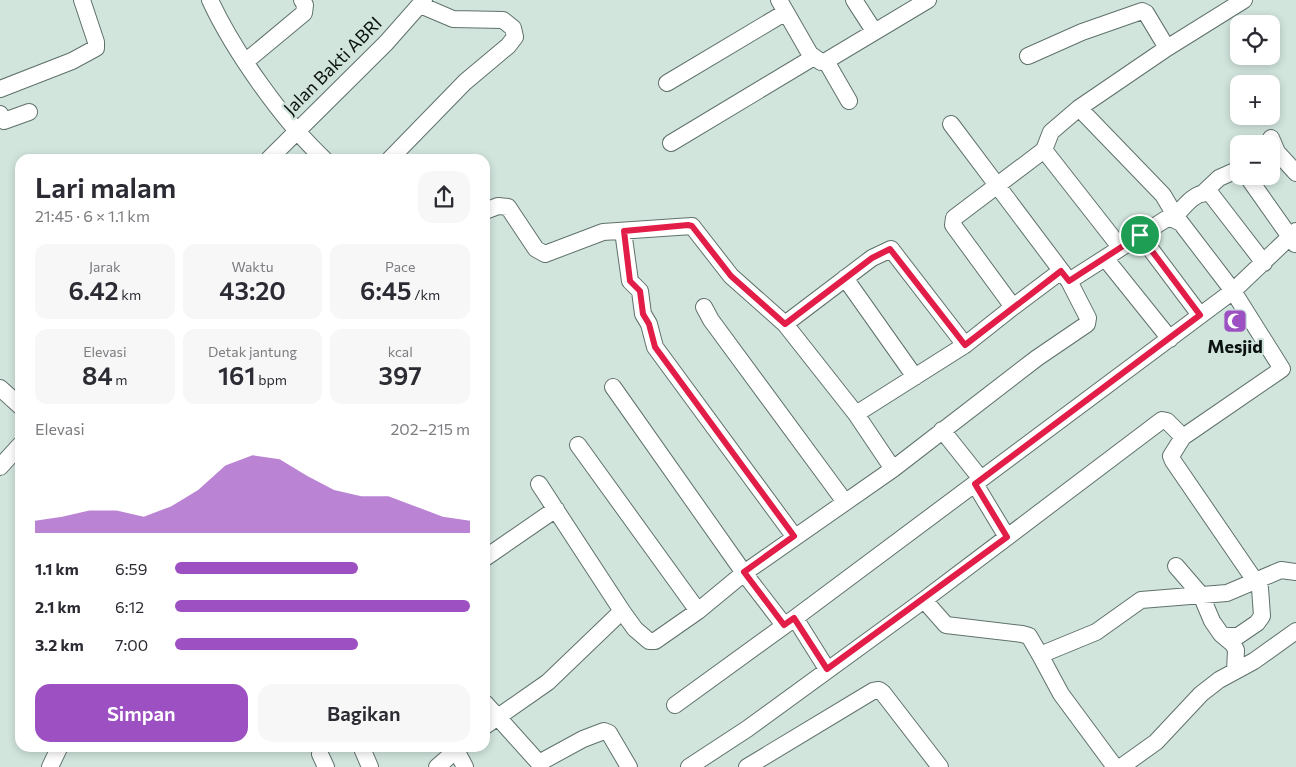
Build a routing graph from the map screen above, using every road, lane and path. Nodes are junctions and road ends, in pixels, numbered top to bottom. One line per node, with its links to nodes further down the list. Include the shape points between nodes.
1 (210, 0): 13 (street)
2 (302, 0): 13 (street, via 304,14)
3 (854, 0): 9 (street)
4 (928, 0): 9 (street)
5 (1244, 0): 10 (street)
6 (84, 1): 15 (street, via 96,48 72,61)
7 (422, 2): 21 (street, Jalan Bakti ABRI, via 386,43); 26 (street, via 453,18 503,20 513,28 515,37 465,82)
8 (783, 6): 12 (street); 14 (street)
9 (874, 31): 12 (street)
10 (1167, 48): 11 (street, via 1142,11); 17 (street)
11 (1028, 56)
12 (819, 59): 16 (street); 22 (street)
13 (245, 62): 21 (street)
14 (667, 83)
15 (0, 88)
16 (849, 101)
17 (1079, 108): 23 (street, via 1051,132); 34 (street, via 1163,196 1173,212)
18 (29, 112): 19 (street, via 4,121)
19 (0, 114)
20 (951, 124): 31 (street)
21 (297, 130): 24 (street, Jalan Bakti ABRI); 25 (street)
22 (671, 143)
23 (1044, 150): 31 (street); 38 (street)
24 (274, 154)
25 (319, 154)
26 (395, 154)
27 (1280, 155): 29 (street)
28 (1230, 173): 32 (street, via 1219,178)
29 (1296, 173)
30 (1254, 185): 37 (street)
31 (997, 187): 41 (street); 45 (street, via 954,218 953,222)
32 (1202, 194): 34 (street, via 1190,201); 40 (street, via 1214,196)
33 (490, 209): 35 (street, via 508,207 536,249 545,254 597,233)
34 (1173, 219): 36 (street, via 1166,219); 43 (street, via 1181,223)
35 (624, 231): 47 (street, via 692,226 724,269); 65 (street, via 630,281 640,291 643,314 655,347)
36 (1140, 235): 38 (street); 46 (street)
37 (1294, 238): 40 (street)
38 (1120, 247): 39 (street)
39 (1105, 258): 41 (street); 48 (street)
40 (1264, 263): 43 (street)
41 (1065, 276): 45 (street); 55 (street, via 1088,318 1087,324)
42 (845, 278): 47 (street); 49 (street, via 890,249); 50 (street)
43 (1233, 291): 46 (street); 56 (street, via 1282,369)
44 (704, 307): 63 (street)
45 (1013, 307): 49 (street)
46 (1200, 315): 48 (street)
47 (785, 324): 54 (street)
48 (1170, 339): 61 (street)
49 (965, 345): 50 (street)
50 (915, 376): 54 (street)
51 (613, 387): 69 (street)
52 (0, 388): 53 (street)
53 (15, 402)
54 (856, 414): 60 (street)
55 (942, 430): 60 (street); 61 (street)
56 (1183, 437): 66 (street, via 1162,420); 71 (street, via 1172,459)
57 (578, 445): 74 (street)
58 (15, 450): 59 (street)
59 (0, 467)
60 (893, 469): 63 (street)
61 (978, 481): 66 (street); 76 (street)
62 (539, 484): 64 (street)
63 (845, 502): 65 (street)
64 (556, 509): 67 (street); 75 (street)
65 (794, 536): 69 (street)
66 (1007, 537): 73 (street)
67 (490, 555)
68 (1176, 566): 72 (street)
69 (744, 572): 74 (street); 76 (street)
70 (1296, 572): 71 (street, via 1280,570)
71 (1254, 581): 72 (street, via 1228,593); 78 (street, via 1260,588 1262,616 1238,636)
72 (1201, 595): 78 (street); 79 (street, via 1141,600 1096,632)
73 (924, 600): 79 (street, via 946,625 1029,636); 80 (street)
74 (698, 610): 75 (street, via 656,641 649,641)
75 (622, 611): 84 (street, via 548,682)
76 (789, 622): 80 (street); 82 (street)
77 (1296, 631): 81 (street)
78 (1221, 634): 81 (street, via 1236,650)
79 (1040, 655): 98 (street, via 1061,694)
80 (827, 669): 95 (street, via 747,729)
81 (1235, 671): 99 (street, via 1201,694 1156,742)
82 (674, 705)
83 (490, 708): 84 (street)
84 (498, 716): 85 (street); 94 (street, via 539,763 604,731)
85 (490, 722)
86 (57, 752): 90 (street)
87 (364, 752): 91 (street)
88 (454, 752): 92 (street)
89 (459, 752): 93 (street)
90 (50, 767)
91 (370, 767)
92 (437, 767)
93 (465, 767)
94 (629, 767)
95 (689, 767)
96 (747, 767): 97 (street, via 879,690)
97 (940, 767)
98 (1115, 767)
99 (1121, 767)

